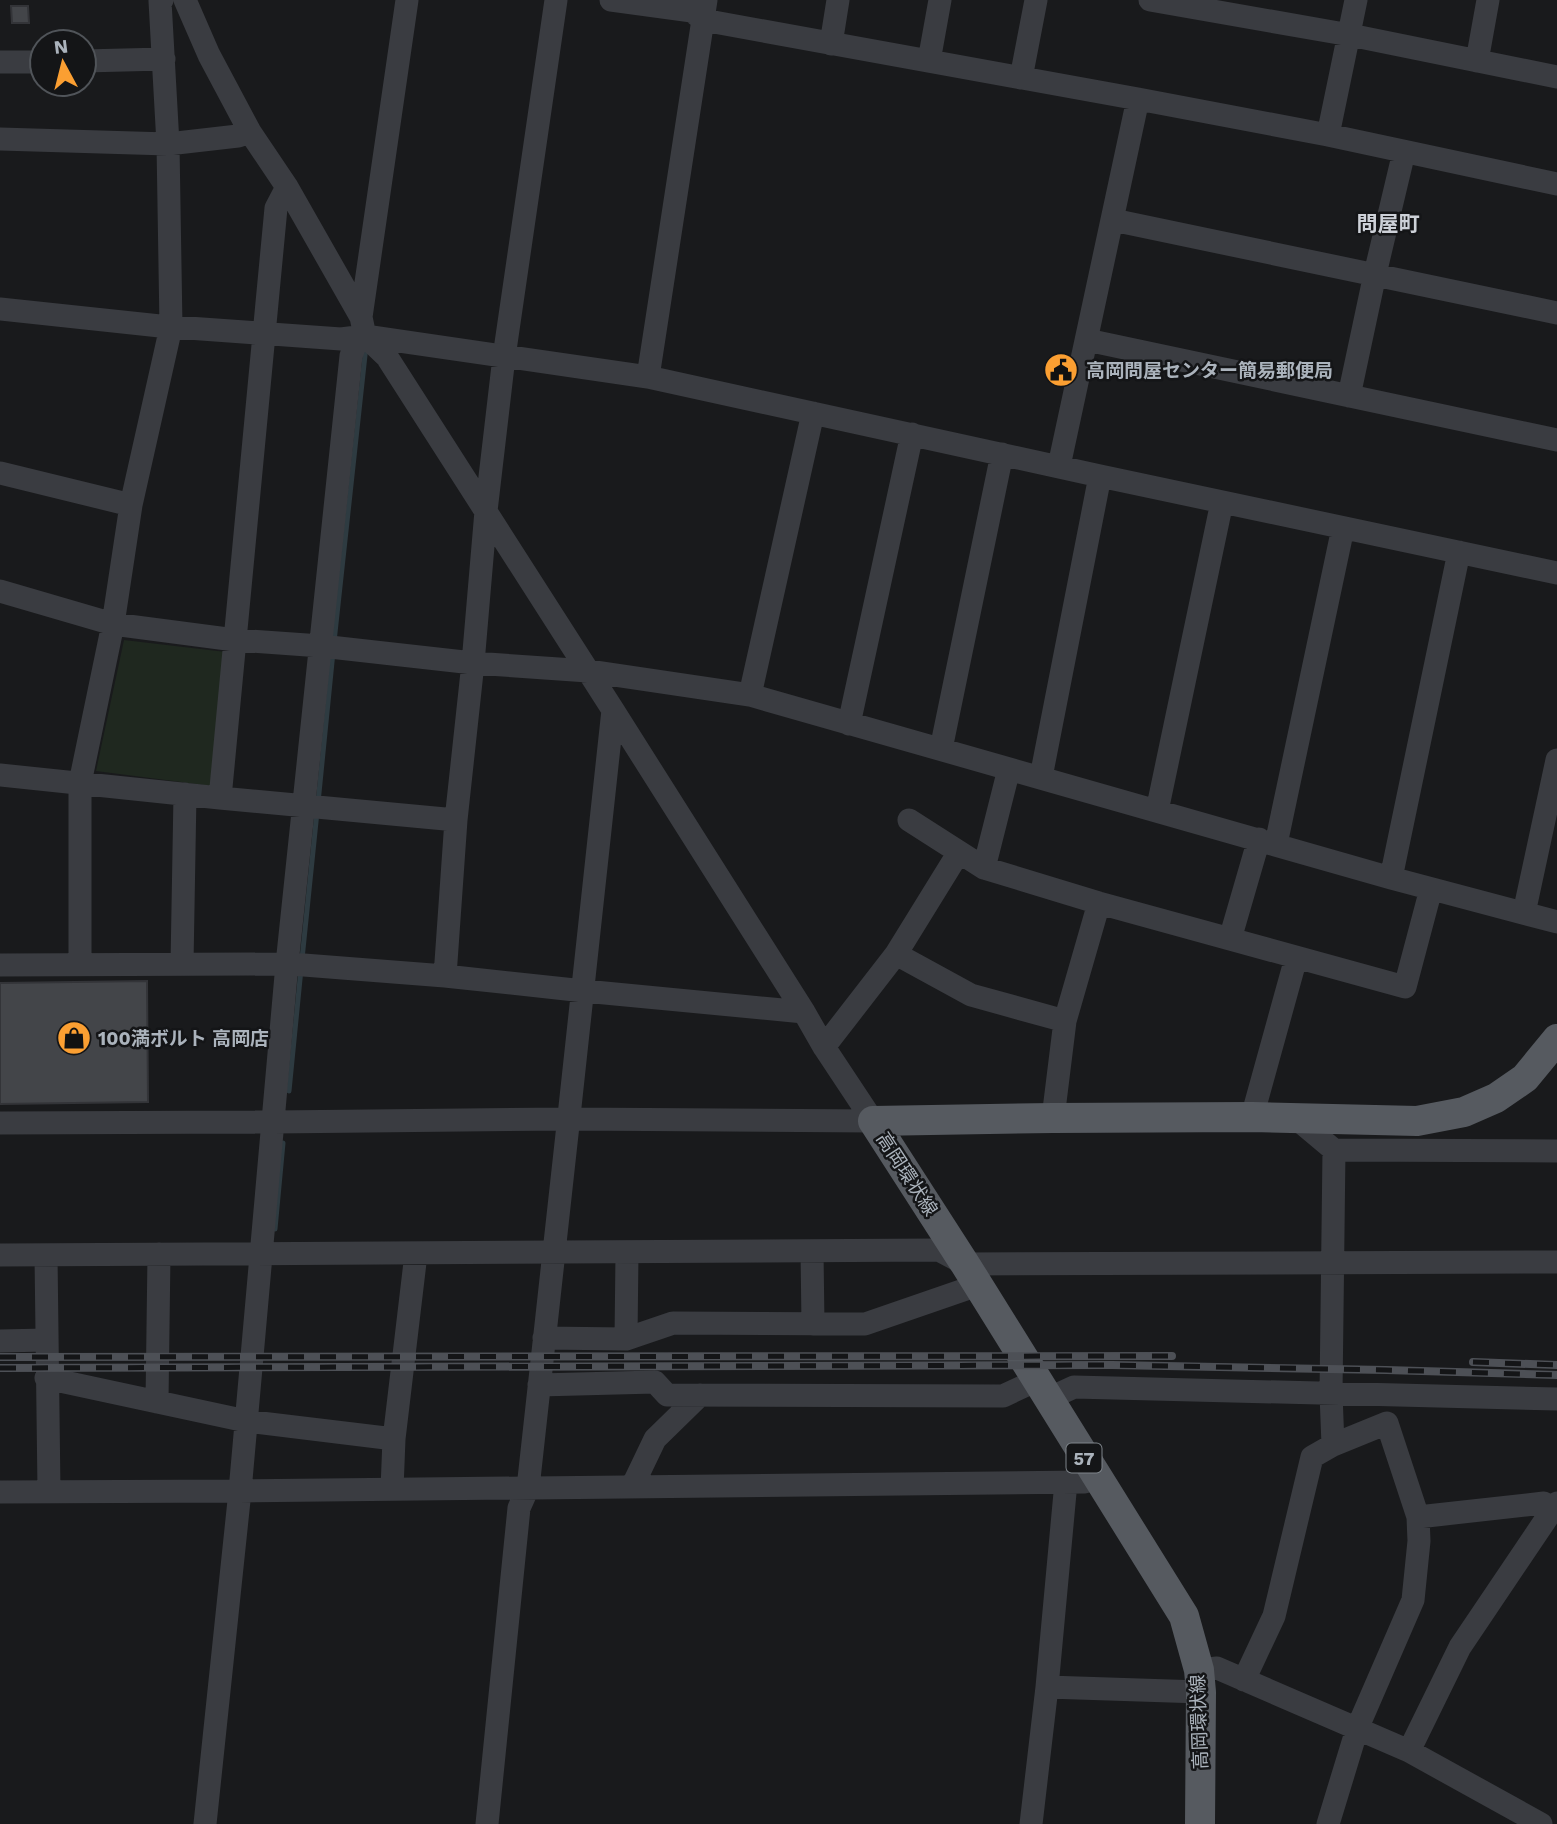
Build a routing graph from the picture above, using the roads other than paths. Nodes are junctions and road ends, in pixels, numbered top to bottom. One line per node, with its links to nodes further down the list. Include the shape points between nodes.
1 (162, 0): 15 (street)
2 (185, 0): 24 (street)
3 (407, 0): 37 (street)
4 (556, 0): 39 (street)
5 (611, 0): 12 (street)
6 (838, 0): 14 (street)
7 (940, 0): 17 (street)
8 (1036, 0): 22 (street)
9 (1150, 0): 13 (street)
10 (1356, 0): 13 (street)
11 (1488, 0): 18 (street)
12 (704, 10): 14 (street); 40 (street)
13 (1350, 35): 18 (street); 25 (street)
14 (831, 44): 17 (street)
15 (164, 59): 16 (street); 27 (street)
16 (98, 61)
17 (929, 61): 22 (street)
18 (1478, 61): 21 (street)
19 (0, 62): 20 (street)
20 (28, 62)
21 (1557, 77)
22 (1021, 78): 23 (street)
23 (1138, 99): 25 (street); 31 (street)
24 (250, 132): 27 (street); 30 (street)
25 (1328, 135): 28 (street)
26 (0, 139): 27 (street)
27 (168, 144): 35 (street)
28 (1404, 152): 29 (street); 32 (street)
29 (1557, 184)
30 (287, 187): 36 (street, via 276,208); 37 (street)
31 (1113, 220): 32 (street); 38 (street)
32 (1375, 274): 34 (street); 41 (street)
33 (0, 309): 35 (street)
34 (1557, 313)
35 (171, 327): 36 (street); 50 (street)
36 (265, 333): 37 (street, via 341,339); 57 (street)
37 (369, 335): 39 (street); 51 (street); 58 (street, via 355,345 351,356)
38 (1087, 340): 41 (street); 46 (street)
39 (504, 357): 40 (street); 51 (street)
40 (648, 377): 42 (street)
41 (1349, 396): 44 (street)
42 (813, 413): 43 (street); 61 (street)
43 (912, 434): 45 (street); 63 (street)
44 (1557, 440)
45 (1002, 453): 46 (street); 64 (street)
46 (1059, 466): 48 (street)
47 (0, 473): 50 (street)
48 (1100, 476): 49 (street); 68 (street)
49 (1222, 502): 52 (street); 73 (street)
50 (131, 505): 56 (street)
51 (486, 511): 59 (street); 60 (street)
52 (1343, 528): 53 (street); 76 (street)
53 (1459, 552): 54 (street); 79 (street)
54 (1557, 573)
55 (0, 591): 56 (street)
56 (113, 624): 57 (street); 69 (street)
57 (235, 640): 58 (street); 71 (street)
58 (329, 647): 59 (street); 72 (street)
59 (473, 663): 60 (street); 74 (street)
60 (587, 671): 61 (street); 62 (street)
61 (750, 695): 63 (street)
62 (613, 710): 92 (street); 93 (street)
63 (849, 724): 64 (street)
64 (941, 749): 66 (street)
65 (1557, 760): 82 (street)
66 (1009, 769): 68 (street); 78 (street)
67 (0, 775): 69 (street)
68 (1041, 777): 73 (street)
69 (80, 783): 70 (street); 87 (street)
70 (185, 794): 71 (street); 88 (street)
71 (220, 798): 72 (street)
72 (313, 807): 74 (street); 89 (street)
73 (1157, 811): 76 (street)
74 (456, 820): 91 (street)
75 (909, 820): 77 (street)
76 (1268, 842): 79 (street); 84 (street)
77 (959, 852): 78 (street); 85 (street)
78 (984, 868): 81 (street)
79 (1391, 878): 80 (street)
80 (1431, 889): 82 (street); 86 (street, via 1405,987)
81 (1099, 903): 84 (street); 94 (street)
82 (1524, 913): 83 (street)
83 (1557, 922)
84 (1230, 939): 86 (street)
85 (896, 954): 94 (street, via 971,995); 96 (street)
86 (1296, 958): 97 (street)
87 (80, 964): 88 (street); 90 (street)
88 (182, 964): 89 (street)
89 (297, 964): 91 (street); 102 (street)
90 (0, 965)
91 (445, 976): 92 (street)
92 (584, 991): 93 (street); 99 (street)
93 (804, 1012): 96 (street)
94 (1065, 1021): 98 (street)
95 (1557, 1039): 100 (main road, 高岡環状線, via 1525,1078 1464,1112 1418,1121)
96 (824, 1047): 101 (street)
97 (1252, 1117): 98 (main road, 高岡環状線); 100 (main road, 高岡環状線)
98 (1053, 1118): 101 (main road, 高岡環状線)
99 (568, 1119): 101 (street); 102 (street); 109 (street)
100 (1297, 1119): 104 (street)
101 (873, 1121): 116 (main road, 高岡環状線 / 57)
102 (281, 1122): 103 (street); 108 (street)
103 (0, 1123)
104 (1334, 1150): 105 (street); 115 (street)
105 (1557, 1151)
106 (812, 1251): 107 (street); 116 (street, via 939,1250); 117 (street)
107 (627, 1252): 109 (street); 119 (street)
108 (270, 1253): 110 (street); 111 (street); 129 (street)
109 (554, 1253): 111 (street); 118 (street)
110 (159, 1254): 113 (street); 128 (street)
111 (416, 1254): 130 (street)
112 (0, 1255): 113 (street)
113 (46, 1255): 120 (street)
114 (1557, 1262): 115 (street)
115 (1333, 1263): 116 (street); 125 (street)
116 (971, 1275): 117 (street, via 865,1324); 124 (main road, 高岡環状線 / 57)
117 (813, 1324): 119 (street, via 673,1323)
118 (544, 1338): 119 (street); 123 (street)
119 (626, 1339)
120 (46, 1340): 121 (street); 122 (street)
121 (0, 1341)
122 (46, 1378): 128 (street); 139 (street)
123 (539, 1385): 126 (street, via 655,1382 667,1395); 135 (street)
124 (1042, 1390): 125 (street); 126 (street, via 1003,1396); 132 (main road, 高岡環状線 / 57)
125 (1331, 1394): 127 (street); 131 (street)
126 (700, 1395): 134 (street, via 655,1439)
127 (1557, 1399)
128 (157, 1402): 129 (street)
129 (253, 1422): 130 (street); 137 (street)
130 (394, 1439): 136 (street)
131 (1334, 1445): 141 (street, via 1387,1423); 142 (street, via 1312,1457 1275,1616)
132 (1096, 1476): 133 (street, via 1085,1482); 143 (main road, 高岡環状線 / 57, via 1184,1616)
133 (1066, 1482): 134 (street); 144 (street)
134 (632, 1487): 135 (street)
135 (528, 1488): 136 (street); 148 (street, via 519,1508)
136 (392, 1489): 137 (street)
137 (248, 1490): 139 (street); 147 (street)
138 (0, 1492): 139 (street)
139 (49, 1492)
140 (1555, 1506): 141 (street, via 1544,1503); 146 (street, via 1460,1647)
141 (1418, 1517): 145 (street, via 1413,1600)
142 (1244, 1680): 143 (street, via 1217,1668); 145 (street)
143 (1200, 1681): 144 (street); 150 (main road, 高岡環状線 / 57)
144 (1047, 1687): 149 (street)
145 (1357, 1729): 146 (street); 151 (street)
146 (1409, 1751): 152 (street)
147 (205, 1824)
148 (487, 1824)
149 (1031, 1824)
150 (1200, 1824)
151 (1328, 1824)
152 (1541, 1824)

